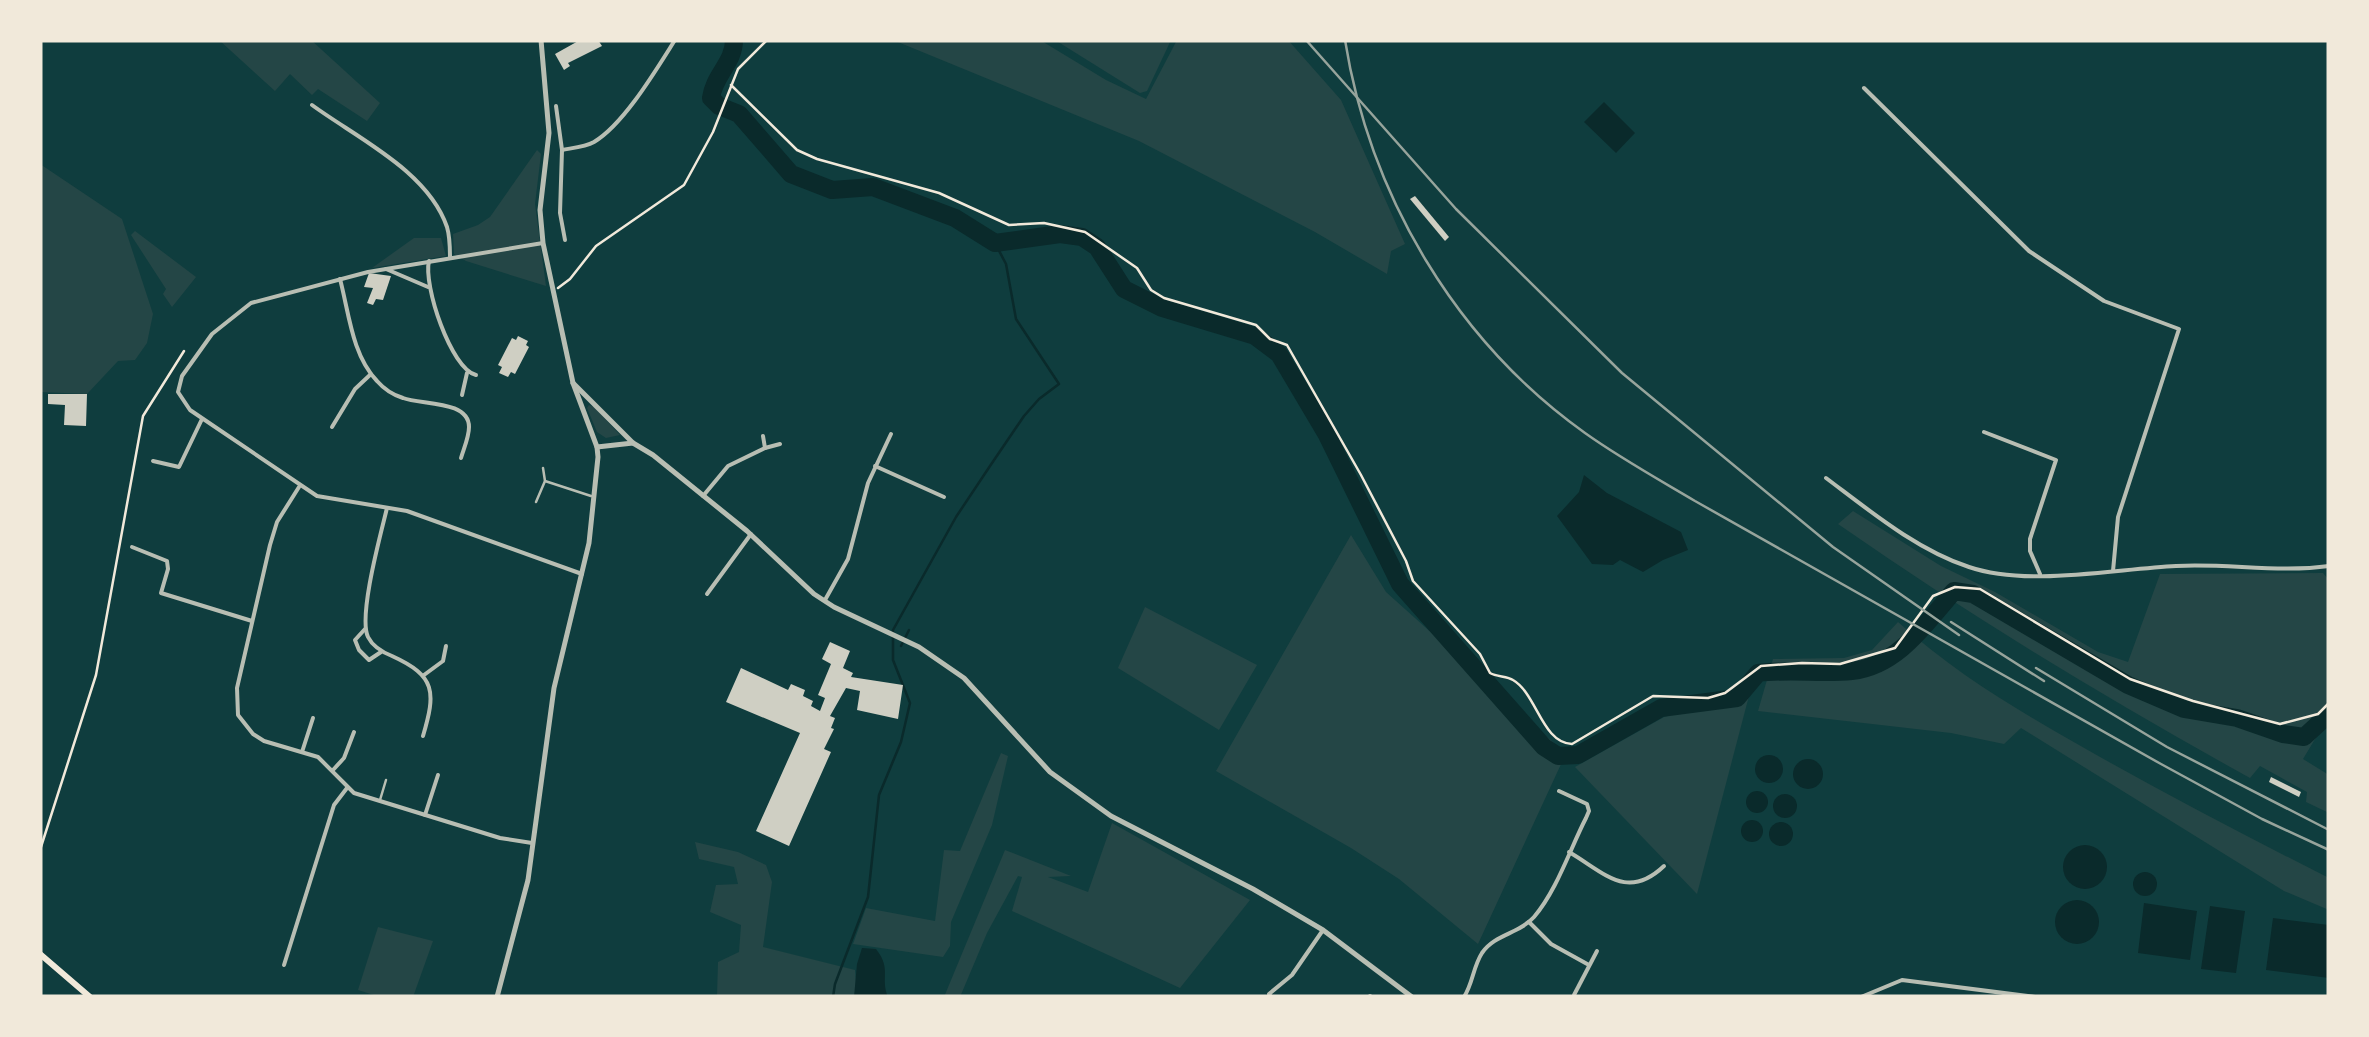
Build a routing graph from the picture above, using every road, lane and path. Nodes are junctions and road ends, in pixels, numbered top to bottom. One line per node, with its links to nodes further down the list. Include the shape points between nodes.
1 (541, 40): 9 (street, via 548,133)
2 (675, 40): 8 (street, via 601,136)
3 (767, 40): 4 (path)
4 (730, 85): 18 (path, via 684,185 596,246); 59 (path, via 797,150 939,193 1009,225 1044,222 1084,232 1137,268 1164,298 1256,324 1270,339 1287,344 1413,581 1490,673 1513,679 1562,743 1572,744 1653,696 1708,698 1760,666 1840,664 1895,648 1934,596 1955,586 1980,589 2130,679 2193,701 2280,724 2318,714)
5 (1864, 88): 49 (street, via 2029,251 2104,301 2180,329 2118,517)
6 (312, 105): 13 (street, via 420,186 446,224)
7 (556, 106): 8 (street)
8 (562, 150): 10 (street)
9 (544, 182): 10 (street); 12 (street)
10 (559, 184): 11 (street)
11 (566, 240)
12 (543, 244): 13 (street); 18 (street)
13 (450, 258): 14 (street)
14 (429, 261): 15 (street); 17 (street)
15 (386, 269): 16 (street); 17 (street)
16 (340, 278): 21 (street, via 359,354); 25 (street, via 251,303 223,324 180,382 182,402)
17 (428, 287): 20 (street)
18 (552, 291): 23 (street)
19 (184, 351): 72 (path, via 143,416 96,675)
20 (467, 373): 22 (street); 24 (street)
21 (371, 374): 26 (street); 34 (street, via 401,398 463,413 469,432)
22 (476, 375)
23 (572, 383): 30 (street); 32 (street)
24 (462, 395)
25 (202, 419): 35 (street, via 179,467); 40 (street)
26 (332, 427)
27 (1984, 432): 51 (street, via 2056,460 2030,539)
28 (891, 434): 36 (street)
29 (763, 436): 33 (street)
30 (634, 443): 32 (street); 41 (street)
31 (780, 444): 33 (street)
32 (598, 446): 42 (street)
33 (765, 448): 41 (street, via 728,466)
34 (460, 458)
35 (153, 461)
36 (875, 466): 43 (street); 53 (street, via 848,559)
37 (543, 468): 39 (lane)
38 (1826, 478): 51 (street, via 1956,562)
39 (545, 481): 42 (lane); 44 (lane)
40 (299, 486): 45 (street, via 326,500); 54 (street, via 273,532)
41 (703, 496): 46 (street)
42 (595, 497): 50 (street)
43 (944, 497)
44 (536, 502)
45 (387, 508): 50 (street); 55 (street)
46 (751, 534): 52 (street); 53 (street)
47 (132, 547): 54 (street, via 167,561 161,594)
48 (2329, 566): 49 (street)
49 (2114, 571): 51 (street)
50 (582, 574): 71 (street, via 554,688)
51 (2040, 574)
52 (707, 594)
53 (824, 601): 76 (street, via 919,646 964,678 1033,757 1112,816)
54 (252, 621): 63 (street, via 238,714 258,738)
55 (365, 629): 57 (street); 57 (street, via 355,640 359,650 370,660)
56 (446, 646): 58 (street, via 442,661)
57 (382, 652): 58 (street)
58 (424, 675): 62 (street, via 431,696)
59 (2329, 703)
60 (313, 718): 63 (street)
61 (354, 732): 64 (street)
62 (424, 736)
63 (302, 752): 64 (street)
64 (333, 770): 67 (street)
65 (438, 775): 70 (street)
66 (386, 780): 69 (lane)
67 (347, 788): 69 (street); 79 (street, via 334,805)
68 (1559, 792): 73 (street, via 1589,810)
69 (380, 802): 70 (street)
70 (425, 815): 71 (street)
71 (532, 843): 84 (street, via 522,909)
72 (40, 850)
73 (1569, 852): 74 (street, via 1627,884 1644,882); 75 (street)
74 (1664, 866)
75 (1529, 922): 80 (street, via 1551,944); 87 (street, via 1488,946)
76 (1323, 930): 81 (street); 86 (street)
77 (1598, 951): 80 (street)
78 (40, 954): 83 (main road)
79 (284, 965)
80 (1589, 965): 82 (street)
81 (1270, 995): 85 (street)
82 (1574, 995)
83 (90, 997)
84 (496, 997)
85 (1262, 997)
86 (1412, 997)
87 (1464, 997)
88 (1861, 997): 89 (street, via 1902,980)
89 (2035, 997)

